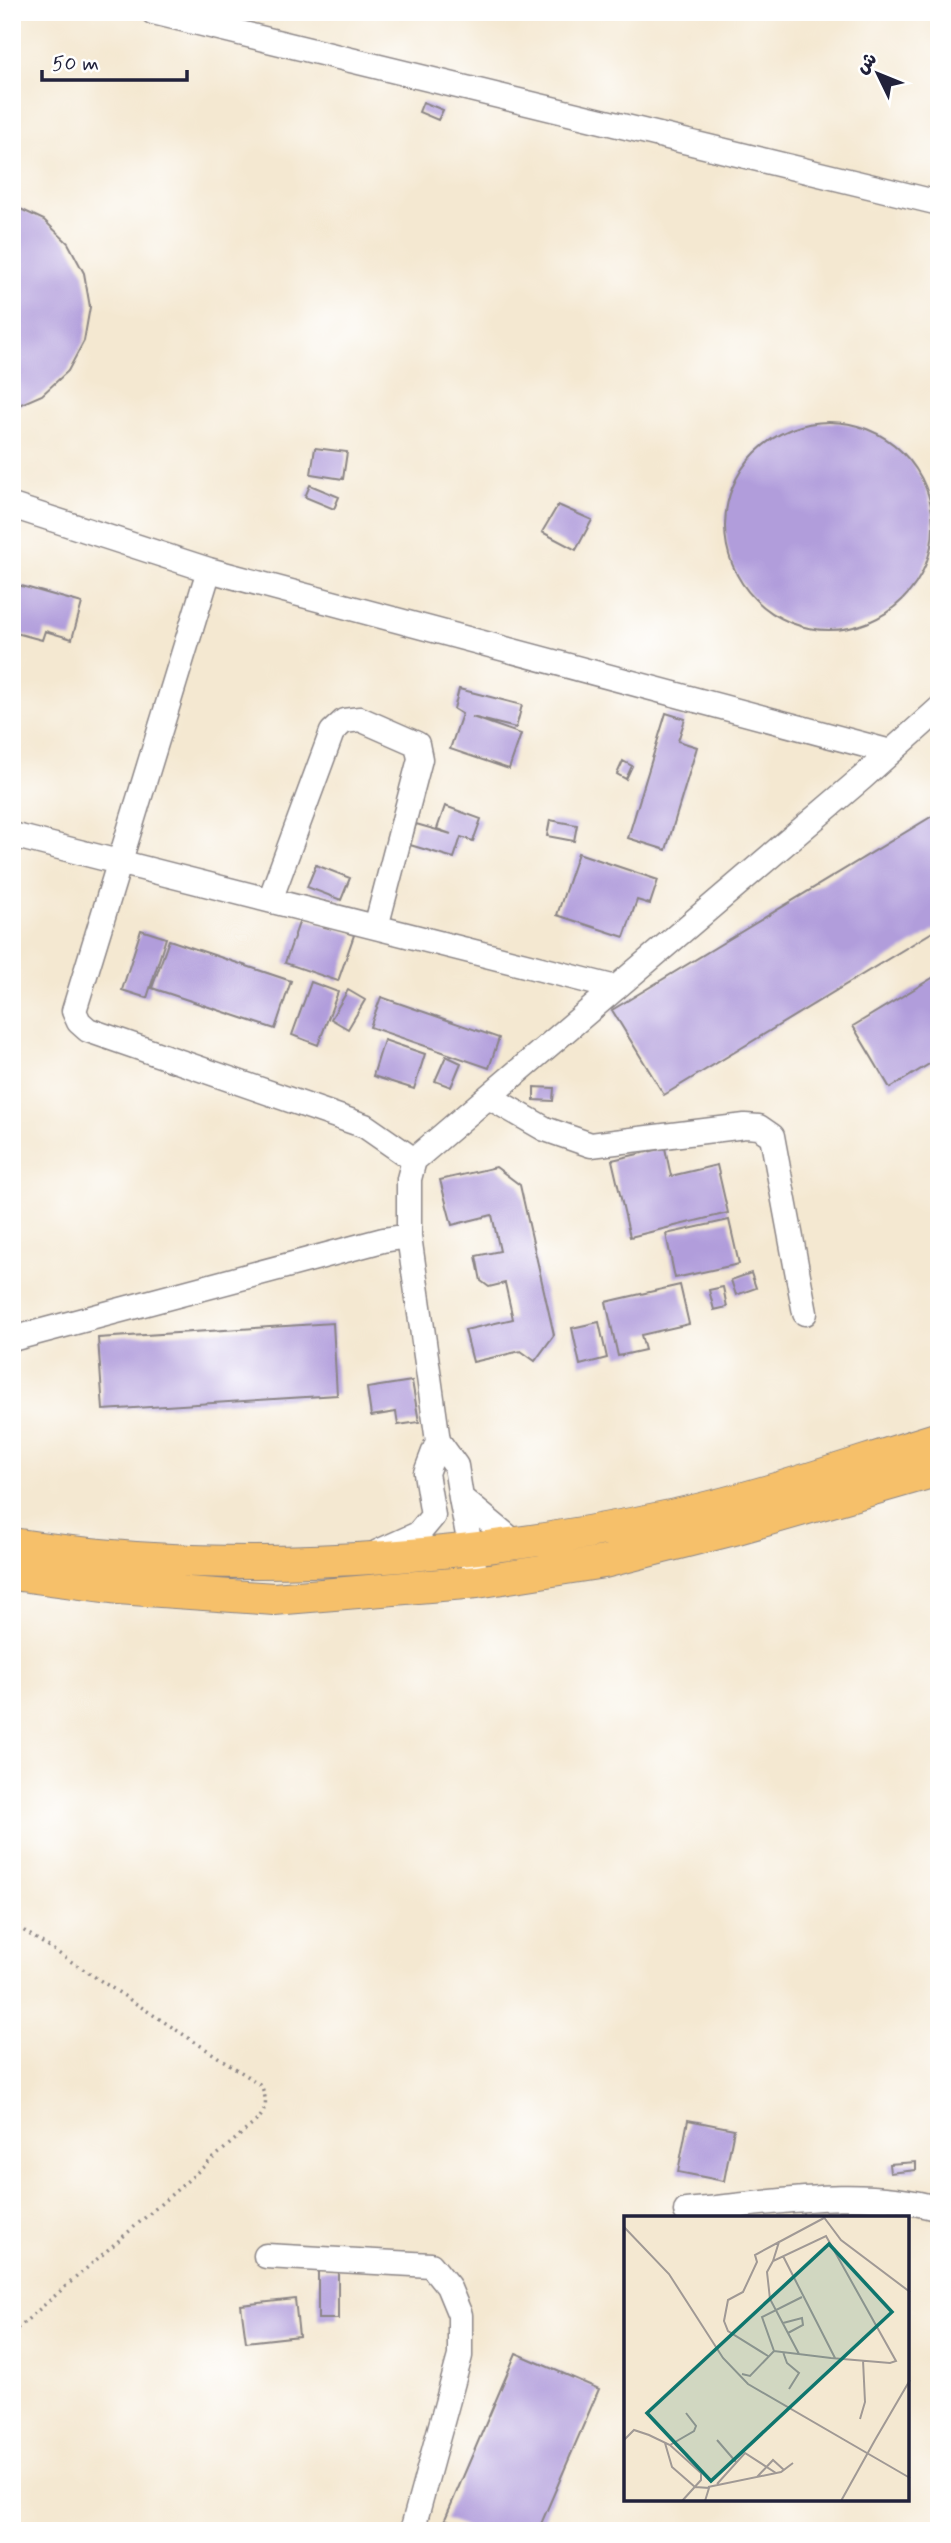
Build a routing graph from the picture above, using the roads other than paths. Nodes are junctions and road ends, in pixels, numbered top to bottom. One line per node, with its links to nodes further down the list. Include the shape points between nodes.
1 (153, 12): 2 (lane)
2 (939, 203)
3 (12, 506): 4 (lane)
4 (209, 570): 6 (lane); 8 (lane)
5 (939, 709): 6 (lane)
6 (891, 752): 11 (lane)
7 (12, 835): 8 (lane)
8 (118, 861): 9 (lane); 13 (lane, via 75,1011 79,1022 88,1030 365,1126)
9 (270, 900): 10 (lane); 10 (lane, via 332,732 344,721 360,719 417,744 420,759)
10 (376, 927): 11 (lane)
11 (616, 988): 12 (lane)
12 (489, 1097): 13 (lane); 15 (lane, via 545,1129 591,1145 759,1127 772,1136)
13 (414, 1160): 14 (lane, via 409,1179)
14 (409, 1236): 16 (lane); 18 (lane)
15 (805, 1313)
16 (12, 1339)
17 (939, 1438): 22 (main road, via 682,1513)
18 (438, 1440): 20 (lane, via 456,1466); 21 (lane, via 426,1473)
19 (939, 1470): 28 (main road, via 604,1562)
20 (461, 1498): 22 (lane); 24 (lane)
21 (433, 1516): 25 (lane); 26 (lane, via 418,1534)
22 (513, 1541): 24 (main road)
23 (12, 1544): 26 (main road, via 179,1560 285,1562)
24 (469, 1549): 25 (main road); 28 (lane)
25 (436, 1551): 26 (main road); 29 (lane)
26 (364, 1557)
27 (12, 1574): 29 (main road, via 118,1588 274,1599)
28 (477, 1582): 29 (main road)
29 (442, 1584)
30 (939, 2209): 31 (lane, via 912,2201 863,2197)
31 (686, 2211)
32 (266, 2256): 33 (lane, via 431,2265 448,2286 460,2315 460,2356)
33 (412, 2531)

